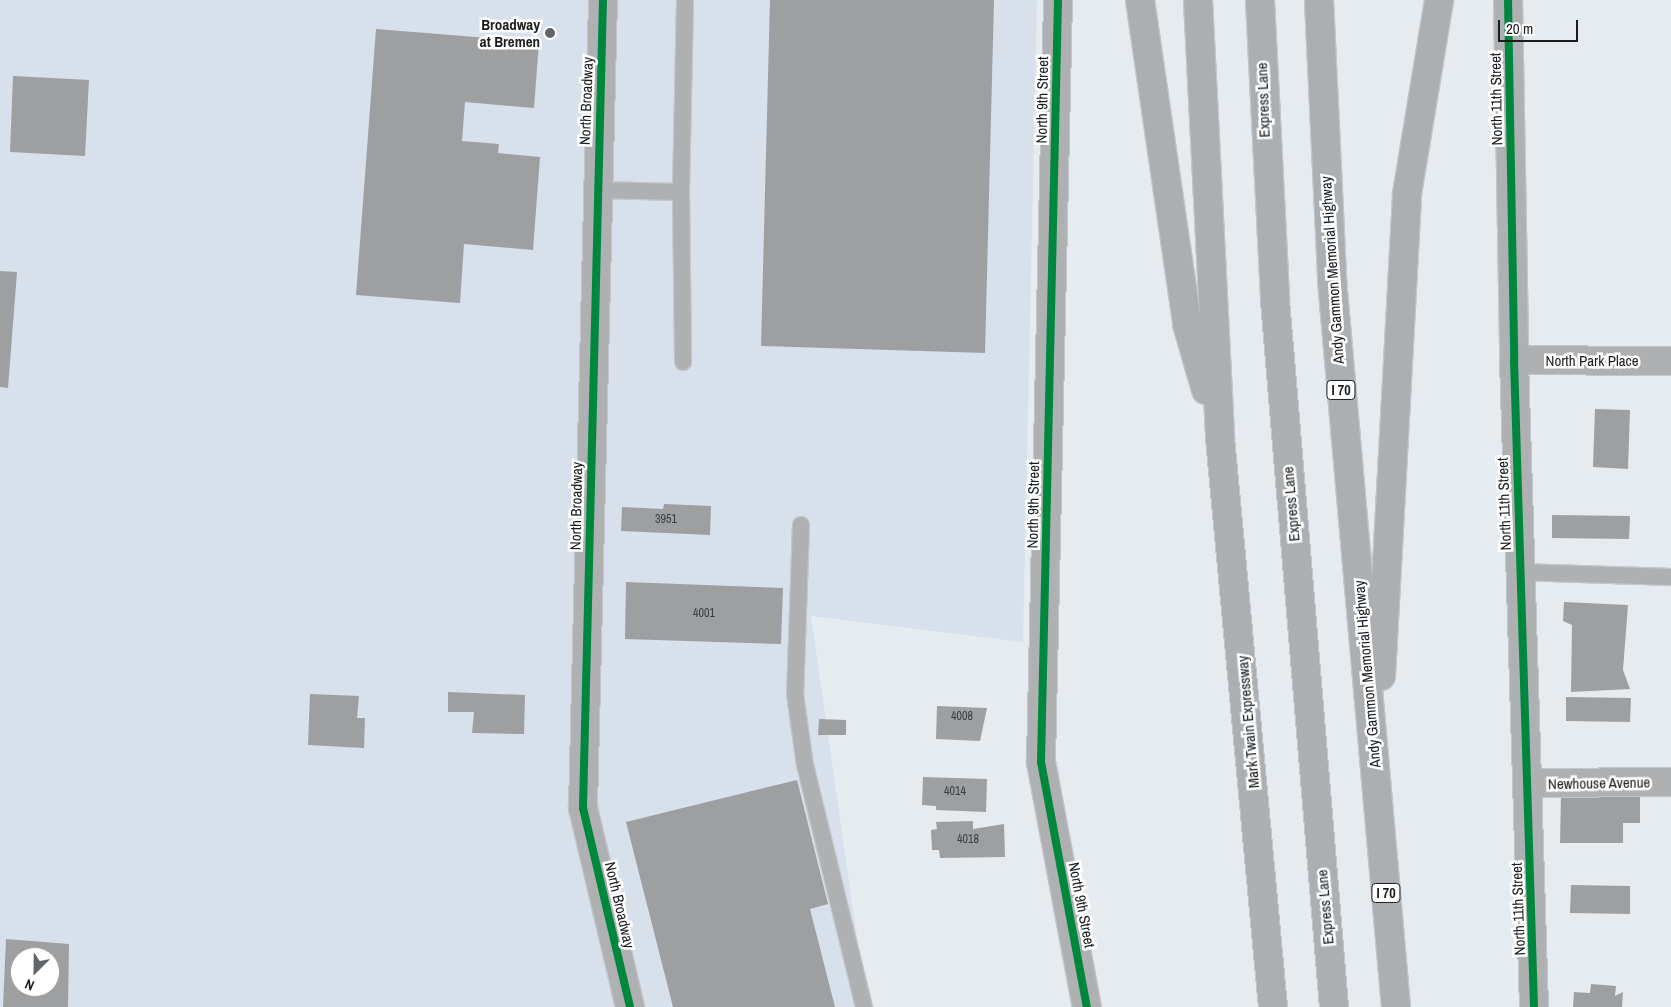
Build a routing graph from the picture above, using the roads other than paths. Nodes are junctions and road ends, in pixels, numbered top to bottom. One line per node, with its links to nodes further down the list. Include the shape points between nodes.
1 (603, 0): 10 (street, North Broadway)
2 (685, 0): 11 (lane)
3 (1058, 0): 24 (street, North 9th Street, via 1041,762)
4 (1140, 0): 15 (highway, via 1187,324)
5 (1198, 0): 15 (highway)
6 (1260, 0): 26 (highway, Express Lane, via 1278,338)
7 (1318, 0): 19 (highway, Andy Gammon Memorial Highway / I 70, via 1332,270)
8 (1439, 0): 19 (highway, via 1406,194)
9 (1508, 0): 12 (street, North 11th Street)
10 (597, 190): 11 (lane); 22 (street, North Broadway, via 583,808)
11 (681, 192): 14 (lane)
12 (1514, 360): 13 (street, North Park Place); 17 (street, North 11th Street)
13 (1671, 361)
14 (683, 362)
15 (1220, 438): 25 (highway, Mark Twain Expressway)
16 (801, 525): 23 (lane, via 795,694 805,765)
17 (1520, 572): 18 (lane); 21 (street, North 11th Street)
18 (1671, 577)
19 (1376, 779): 27 (highway, I 70)
20 (1671, 782): 21 (street, Newhouse Avenue)
21 (1528, 783): 28 (street, North 11th Street)
22 (630, 1007)
23 (864, 1007)
24 (1087, 1007)
25 (1273, 1007)
26 (1334, 1007)
27 (1396, 1007)
28 (1534, 1007)

